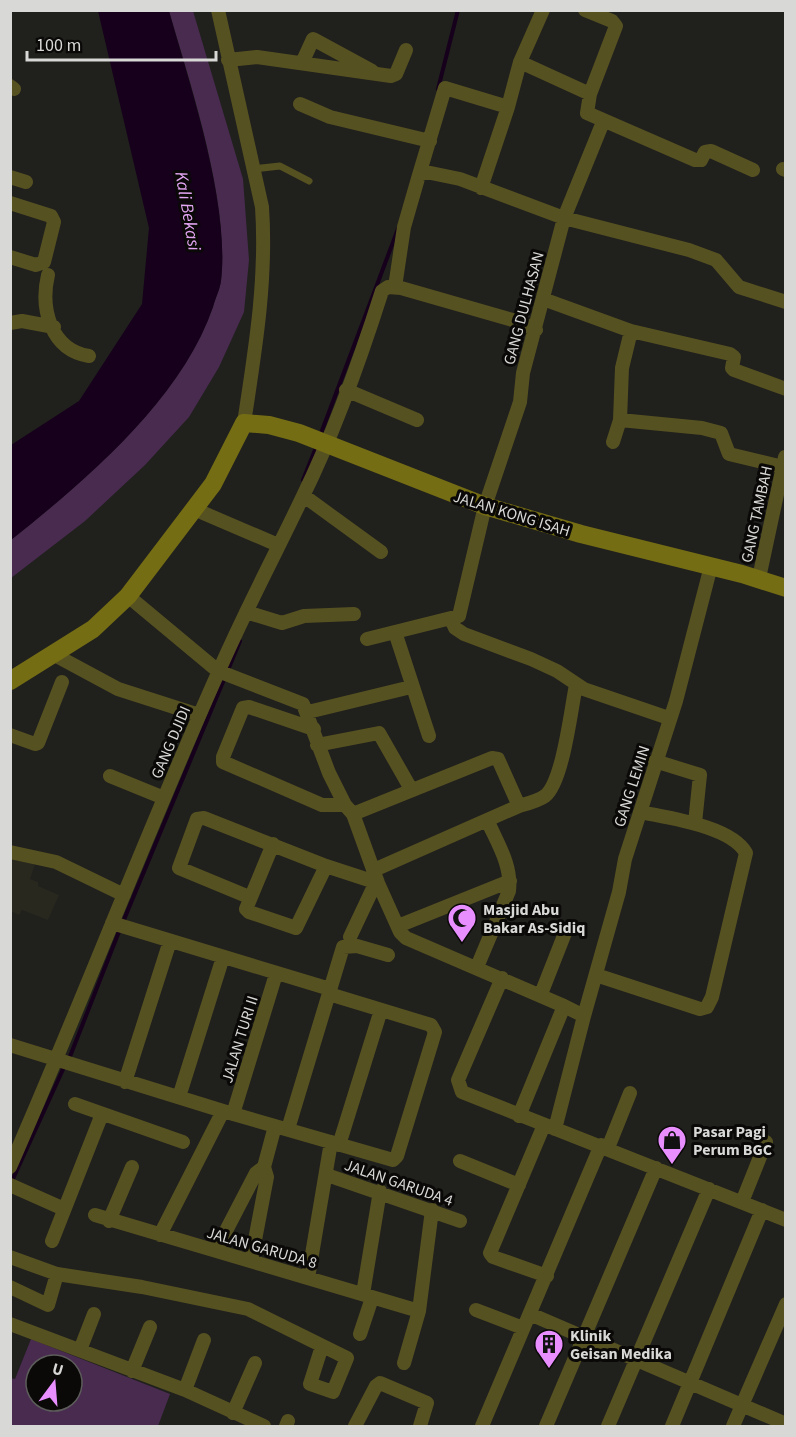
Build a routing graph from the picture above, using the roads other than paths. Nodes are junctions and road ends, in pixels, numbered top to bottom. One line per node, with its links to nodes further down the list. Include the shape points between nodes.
1 (218, 10): 5 (street)
2 (543, 10): 6 (street)
3 (585, 10): 9 (street, via 616,26)
4 (406, 50): 8 (street, via 396,74)
5 (228, 60): 7 (street, via 257,57); 14 (street)
6 (520, 62): 9 (street); 11 (street)
7 (302, 63): 8 (street); 8 (street, via 313,39)
8 (381, 75)
9 (590, 94): 12 (street, via 586,112)
10 (300, 104): 13 (street, via 330,117)
11 (508, 108): 13 (street, via 445,88); 20 (street)
12 (603, 122): 16 (street, via 695,160 711,151); 22 (street, GANG DULHASAN)
13 (430, 141): 15 (street)
14 (252, 169): 18 (lane, via 280,166); 37 (street, via 262,207 265,253)
15 (422, 170): 20 (street); 25 (street, via 404,227)
16 (753, 170)
17 (10, 177): 19 (street)
18 (309, 181)
19 (26, 182)
20 (481, 188): 22 (street)
21 (10, 203): 23 (street, via 49,215 54,222 44,262 36,264)
22 (564, 218): 26 (street, GANG DULHASAN); 27 (street, via 710,257 739,287)
23 (10, 257)
24 (48, 275): 29 (street, via 44,298)
25 (395, 287): 30 (street); 34 (street, GANG DJIDI, via 382,291)
26 (543, 299): 30 (street, GANG DULHASAN); 31 (street)
27 (786, 302)
28 (10, 323): 29 (street, via 22,321)
29 (54, 327): 32 (street, via 65,348)
30 (536, 330): 42 (street, GANG DULHASAN, via 523,373 520,402)
31 (631, 331): 33 (street, via 730,354 734,357 734,370); 36 (street, via 622,368)
32 (89, 356)
33 (786, 389)
34 (346, 390): 35 (street); 38 (street, GANG DJIDI)
35 (417, 420)
36 (620, 420): 39 (street); 40 (street, via 717,431 724,436 726,451 734,457 779,466)
37 (244, 423): 38 (street, JALAN KONG ISAH, via 268,425); 43 (street, via 226,461)
38 (321, 441): 41 (street, GANG DJIDI); 42 (street, JALAN KONG ISAH)
39 (613, 442)
40 (785, 461): 47 (street, GANG TAMBAH)
41 (304, 496): 44 (street, GANG DJIDI); 45 (street)
42 (485, 506): 46 (street, JALAN KONG ISAH); 52 (street, GANG DULHASAN, via 459,616)
43 (194, 509): 44 (street); 49 (street)
44 (278, 544): 50 (street, GANG DJIDI)
45 (381, 552)
46 (711, 566): 47 (street, JALAN KONG ISAH); 63 (street, GANG LEMIN)
47 (759, 578): 48 (street, JALAN KONG ISAH)
48 (786, 588)
49 (128, 596): 55 (street, via 93,629); 56 (street)
50 (246, 612): 51 (street, via 282,623 304,616); 56 (street, GANG DJIDI)
51 (354, 614)
52 (451, 619): 53 (street); 59 (street, via 464,634 531,659)
53 (395, 632): 54 (street); 60 (street)
54 (367, 639)
55 (53, 654): 57 (street); 62 (street, via 118,689)
56 (218, 671): 61 (street, via 297,701); 62 (street, GANG DJIDI)
57 (10, 681)
58 (62, 682): 65 (street, via 38,743)
59 (576, 685): 63 (street); 72 (street, via 553,786 544,797)
60 (411, 687): 61 (street); 66 (street)
61 (308, 712): 64 (street)
62 (199, 715): 71 (street, GANG DJIDI)
63 (669, 718): 68 (street, GANG LEMIN)
64 (314, 729): 67 (street); 73 (street, via 243,708 223,762 322,805)
65 (10, 735)
66 (429, 736)
67 (317, 745): 70 (street, via 379,733); 73 (street)
68 (655, 761): 74 (street, GANG LEMIN); 76 (street, via 700,776)
69 (110, 776): 71 (street)
70 (411, 789): 72 (street, via 494,758 498,759); 73 (street)
71 (164, 798): 82 (street, GANG DJIDI)
72 (519, 807): 75 (street)
73 (349, 810): 80 (street)
74 (640, 812): 76 (street); 93 (street, GANG LEMIN)
75 (488, 822): 80 (street); 81 (street, via 510,872)
76 (695, 823): 93 (street, via 716,831 746,853 707,1007 700,1010)
77 (273, 844): 79 (street); 83 (street); 83 (street, via 204,818 196,820 179,868)
78 (10, 852): 82 (street, via 56,862)
79 (326, 867): 80 (street); 83 (street, via 296,928 249,912)
80 (376, 879): 85 (street); 87 (street)
81 (510, 881): 85 (street); 91 (street)
82 (124, 895): 84 (street, GANG DJIDI)
83 (249, 897)
84 (112, 923): 88 (street); 101 (street, GANG DJIDI)
85 (398, 926): 91 (street, via 406,938)
86 (565, 933): 96 (street)
87 (350, 937)
88 (170, 941): 90 (street); 102 (street)
89 (388, 956): 95 (street, via 344,945)
90 (223, 957): 92 (street); 104 (street)
91 (477, 967): 94 (street)
92 (276, 974): 95 (street); 106 (street, JALAN TURI II)
93 (596, 975): 99 (street, GANG LEMIN)
94 (502, 978): 96 (street); 108 (street, via 458,1083 462,1092)
95 (329, 991): 98 (street); 110 (street)
96 (541, 994): 97 (street)
97 (564, 1006): 99 (street); 108 (street)
98 (381, 1010): 113 (street); 113 (street, via 431,1025 435,1037 395,1158 387,1161)
99 (584, 1016): 109 (street, GANG LEMIN)
100 (10, 1045): 101 (street)
101 (57, 1059): 102 (street); 116 (street, GANG DJIDI)
102 (125, 1082): 104 (street)
103 (630, 1093): 114 (street)
104 (179, 1097): 106 (street)
105 (75, 1104): 107 (street)
106 (228, 1113): 110 (street); 133 (street, JALAN TURI II)
107 (102, 1114): 111 (street); 126 (street)
108 (519, 1116): 109 (street)
109 (550, 1127): 114 (street); 121 (street, GANG LEMIN)
110 (281, 1128): 113 (street); 118 (street)
111 (183, 1142)
112 (766, 1142): 125 (street)
113 (335, 1144): 120 (street)
114 (605, 1147): 119 (street); 139 (street)
115 (460, 1161): 121 (street)
116 (10, 1167)
117 (132, 1167): 131 (street)
118 (264, 1167): 135 (street, via 256,1173); 137 (street, via 267,1177)
119 (656, 1168): 123 (street); 152 (street)
120 (327, 1174): 124 (street, JALAN GARUDA 4); 140 (street)
121 (519, 1185): 139 (street, GANG LEMIN, via 490,1253)
122 (11, 1188): 126 (street)
123 (709, 1189): 125 (street); 156 (street)
124 (380, 1191): 127 (street, JALAN GARUDA 4); 142 (street)
125 (742, 1202): 128 (street)
126 (64, 1209): 134 (street)
127 (432, 1210): 132 (street, JALAN GARUDA 4); 145 (street)
128 (762, 1210): 130 (street); 160 (street)
129 (95, 1215): 131 (street, JALAN GARUDA 8)
130 (786, 1220)
131 (109, 1221): 133 (street, JALAN GARUDA 8)
132 (460, 1221)
133 (160, 1235): 135 (street, JALAN GARUDA 8)
134 (52, 1241)
135 (216, 1250): 137 (street, JALAN GARUDA 8)
136 (10, 1257): 138 (street)
137 (251, 1261): 140 (street, JALAN GARUDA 8)
138 (57, 1274): 141 (street, via 48,1305); 154 (street, via 248,1309)
139 (547, 1276): 147 (street)
140 (308, 1278): 142 (street, JALAN GARUDA 8)
141 (10, 1287)
142 (367, 1296): 145 (street, JALAN GARUDA 8); 151 (street)
143 (786, 1304): 162 (street)
144 (476, 1310): 150 (street)
145 (419, 1311): 158 (street)
146 (94, 1314): 155 (street)
147 (530, 1314): 150 (street); 152 (street)
148 (10, 1324): 155 (street)
149 (150, 1327): 159 (street)
150 (523, 1328): 168 (street)
151 (360, 1334)
152 (584, 1338): 156 (street); 169 (street)
153 (204, 1340): 161 (street)
154 (322, 1346)
155 (80, 1350): 159 (street)
156 (636, 1360): 160 (street); 170 (street)
157 (255, 1363): 163 (street)
158 (404, 1363)
159 (132, 1371): 161 (street)
160 (690, 1383): 162 (street); 171 (street)
161 (185, 1390): 163 (street)
162 (742, 1405): 164 (street); 172 (street)
163 (233, 1413): 165 (street)
164 (786, 1424)
165 (264, 1426)
166 (355, 1426): 167 (street, via 380,1383 427,1403)
167 (420, 1426)
168 (482, 1426)
169 (546, 1426)
170 (608, 1426)
171 (672, 1426)
172 (733, 1426)

